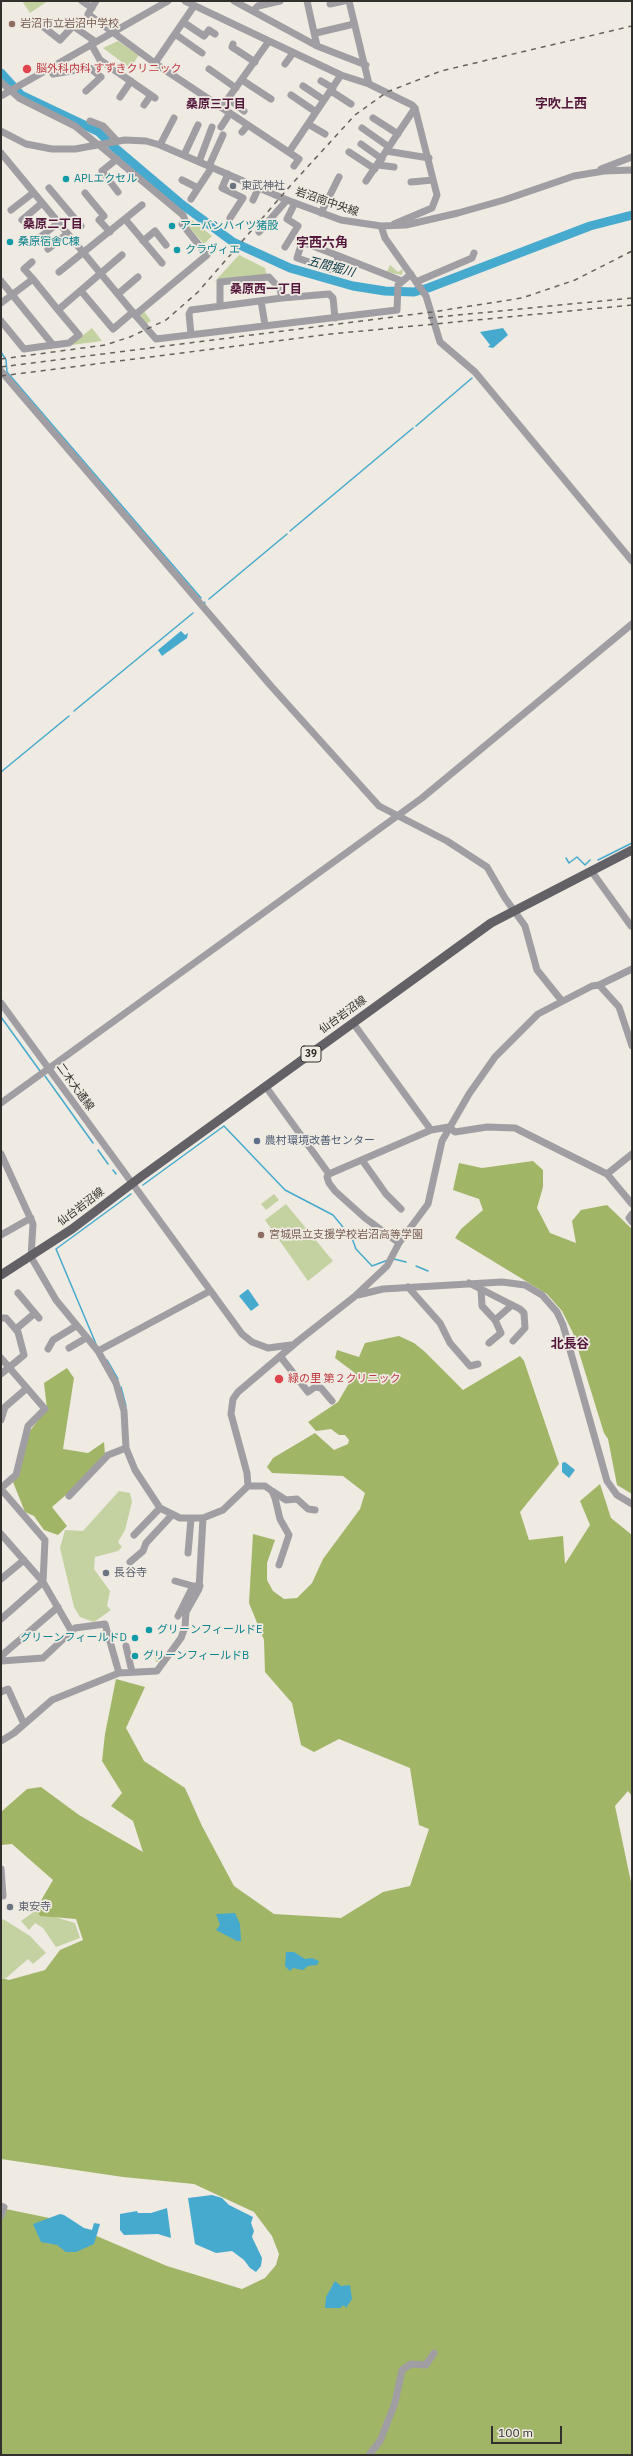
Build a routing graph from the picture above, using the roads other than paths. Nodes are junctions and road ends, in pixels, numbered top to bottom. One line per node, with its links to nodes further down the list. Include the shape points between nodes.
1 (82, 1): 12 (street)
2 (96, 1): 12 (street)
3 (168, 1): 17 (street)
4 (185, 1): 11 (street)
5 (234, 1): 13 (street)
6 (280, 1): 13 (street, via 258,6)
7 (307, 1): 18 (street)
8 (344, 1): 10 (street)
9 (349, 1): 16 (street)
10 (330, 4)
11 (194, 6): 15 (street); 21 (street)
12 (92, 8): 17 (street, via 88,14)
13 (253, 11): 24 (street)
14 (36, 21): 22 (street, via 60,40 73,26)
15 (183, 22): 19 (street); 20 (street, via 204,36 209,30)
16 (354, 24): 18 (street); 30 (street)
17 (114, 32): 22 (street); 27 (street)
18 (316, 33): 24 (street)
19 (174, 34): 26 (street); 27 (street)
20 (215, 34)
21 (269, 41): 25 (street); 28 (street)
22 (94, 43): 31 (street); 35 (street, via 100,60)
23 (233, 44): 28 (street, via 232,47)
24 (317, 46): 30 (street)
25 (293, 52): 29 (street); 33 (street)
26 (202, 53)
27 (155, 62): 52 (street)
28 (255, 62): 34 (street)
29 (286, 64)
30 (366, 65): 38 (street)
31 (49, 68): 42 (street); 43 (street, via 53,74 90,68 101,77)
32 (209, 69): 40 (street)
33 (341, 76): 38 (street); 41 (street)
34 (242, 80): 40 (street); 48 (street)
35 (131, 81): 46 (street); 51 (street, via 153,97)
36 (321, 81): 41 (street)
37 (1, 82): 42 (street)
38 (369, 84): 53 (street)
39 (303, 86): 49 (street)
40 (236, 88): 47 (street)
41 (332, 90): 49 (street); 50 (street)
42 (9, 91): 45 (street); 72 (street, via 36,108 75,126)
43 (86, 91)
44 (290, 95): 55 (street)
45 (1, 96)
46 (120, 97)
47 (229, 98): 52 (street); 54 (street)
48 (271, 99)
49 (324, 100): 55 (street)
50 (351, 104)
51 (144, 105)
52 (222, 107): 56 (street)
53 (415, 108): 69 (street); 81 (street)
54 (244, 111)
55 (316, 112): 60 (street)
56 (230, 113): 62 (street); 64 (street)
57 (174, 118): 74 (street)
58 (373, 118): 69 (street)
59 (90, 121): 71 (street, via 103,126)
60 (308, 124): 68 (street); 76 (street)
61 (198, 125): 79 (street)
62 (248, 125): 67 (street); 76 (street)
63 (212, 127): 83 (street)
64 (221, 127)
65 (362, 128): 75 (street)
66 (1, 131): 72 (street, via 40,148 62,149)
67 (242, 132)
68 (325, 134)
69 (398, 134): 75 (street)
70 (223, 135): 85 (street)
71 (116, 141): 72 (street, 岩沼南中央線); 74 (street, 岩沼南中央線, via 135,140)
72 (98, 144): 82 (street)
73 (361, 144): 84 (street)
74 (160, 145): 79 (street, 岩沼南中央線)
75 (388, 149): 81 (street); 84 (street)
76 (289, 152): 86 (street, via 299,159)
77 (349, 152): 84 (street)
78 (1, 154): 100 (street)
79 (184, 155): 83 (street, 岩沼南中央線)
80 (632, 157): 89 (street)
81 (429, 158): 93 (street)
82 (117, 159): 99 (street, via 102,171); 149 (street, via 183,215 185,220 182,224 207,255)
83 (199, 162): 85 (street, 岩沼南中央線)
84 (378, 164): 87 (street); 94 (street)
85 (210, 166): 90 (street, 岩沼南中央線); 98 (street)
86 (294, 166)
87 (394, 167)
88 (632, 170): 89 (street, 岩沼南中央線)
89 (591, 172): 118 (street, 岩沼南中央線, via 458,213 406,225)
90 (228, 174): 96 (street, 岩沼南中央線); 112 (street, via 222,188 243,198)
91 (339, 177): 111 (street)
92 (182, 180): 98 (street)
93 (433, 180): 95 (street); 118 (street, via 437,195 432,208)
94 (366, 182)
95 (411, 182)
96 (259, 187): 103 (street); 104 (street, 岩沼南中央線)
97 (49, 188): 107 (street)
98 (198, 188): 102 (street)
99 (118, 192)
100 (33, 193): 105 (street); 109 (street)
101 (85, 194): 119 (street, via 104,216 100,220)
102 (192, 199)
103 (253, 200)
104 (287, 200): 106 (street, 岩沼南中央線); 120 (street)
105 (42, 203): 110 (street); 114 (street)
106 (295, 203): 111 (street, 岩沼南中央線); 125 (street, via 287,219 298,226)
107 (62, 204): 110 (street); 116 (street)
108 (142, 205): 113 (street)
109 (11, 210)
110 (50, 213): 115 (street)
111 (321, 213): 117 (street, 岩沼南中央線, via 360,225)
112 (230, 218)
113 (125, 219): 119 (street); 122 (street)
114 (22, 220)
115 (58, 223): 121 (street); 123 (street)
116 (81, 226)
117 (381, 226): 118 (street, 岩沼南中央線); 135 (street, via 385,238)
118 (390, 226)
119 (110, 232): 127 (street)
120 (259, 232)
121 (67, 234): 126 (street); 127 (street)
122 (143, 241): 124 (street, via 155,231); 132 (street)
123 (34, 242)
124 (166, 244)
125 (285, 247)
126 (48, 249)
127 (84, 253): 133 (street); 134 (street)
128 (474, 253): 140 (street, via 472,258)
129 (122, 256): 134 (street)
130 (339, 256): 130 (street, via 302,242 297,258 333,270); 139 (street)
131 (32, 262): 137 (street, via 24,269)
132 (162, 263)
133 (59, 272)
134 (101, 274): 141 (street); 143 (street)
135 (411, 274): 139 (street); 140 (street)
136 (138, 277): 143 (street)
137 (33, 279): 142 (street); 148 (street)
138 (1, 281): 142 (street)
139 (400, 283): 150 (street, via 397,310)
140 (417, 283): 156 (street, via 426,296 440,342 476,372)
141 (81, 291): 148 (street); 149 (street, via 113,329)
142 (12, 294): 146 (street); 154 (street)
143 (118, 294): 149 (street)
144 (282, 298): 145 (street); 147 (street, via 280,289 269,277 220,282); 150 (street, via 329,294 334,298)
145 (261, 301): 147 (street); 152 (street)
146 (1, 303)
147 (220, 306): 153 (street, via 190,311)
148 (58, 310): 154 (street, via 80,335 69,343)
149 (134, 314): 153 (street, via 156,339)
150 (335, 318): 152 (street)
151 (1, 321): 154 (street, via 24,349)
152 (265, 325): 153 (street)
153 (192, 334)
154 (53, 345)
155 (1, 371): 158 (street, via 271,686 379,806)
156 (632, 561)
157 (632, 624): 158 (street, via 446,779)
158 (396, 815): 161 (street, via 448,841 487,867); 169 (street)
159 (632, 850): 160 (main road, 仙台岩沼線 / 39)
160 (592, 872): 161 (main road, 仙台岩沼線 / 39); 162 (street)
161 (515, 910): 165 (street, via 525,926 537,970); 167 (main road, 仙台岩沼線 / 39, via 469,938)
162 (631, 926)
163 (632, 969): 164 (street)
164 (599, 985): 165 (street); 168 (street, via 619,1007)
165 (562, 1001): 172 (street, via 538,1014 495,1057)
166 (1, 1003): 169 (street, 二木大通線)
167 (352, 1023): 170 (main road, 仙台岩沼線 / 39); 173 (street)
168 (632, 1046)
169 (49, 1069): 171 (street); 179 (street, 二木大通線)
170 (266, 1087): 177 (street); 179 (main road, 仙台岩沼線 / 39)
171 (1, 1104)
172 (449, 1127): 173 (street); 178 (street, via 455,1132 487,1127 515,1128); 186 (street, via 442,1141 428,1204)
173 (431, 1130): 176 (street)
174 (1, 1154): 183 (street)
175 (632, 1154): 178 (street)
176 (362, 1160): 177 (street); 181 (street, via 386,1194)
177 (329, 1174): 186 (street, via 329,1183 343,1200)
178 (607, 1174): 180 (street)
179 (132, 1183): 187 (main road, 仙台岩沼線 / 39); 192 (street, 二木大通線)
180 (632, 1204)
181 (401, 1209)
182 (632, 1214): 184 (street, via 629,1218)
183 (31, 1218): 185 (street); 187 (street)
184 (632, 1222)
185 (1, 1235)
186 (399, 1243): 194 (street, via 387,1266)
187 (31, 1257): 188 (main road, 仙台岩沼線 / 39); 198 (street, via 56,1300)
188 (1, 1275)
189 (468, 1283): 190 (street); 191 (street); 220 (street, via 519,1283 538,1292 554,1307 563,1324 607,1481 617,1495)
190 (408, 1287): 194 (street, via 374,1290); 209 (street, via 440,1323 450,1343 470,1366)
191 (481, 1289): 195 (street); 197 (street, via 482,1306)
192 (210, 1291): 201 (street, 二木大通線, via 242,1334 252,1342 268,1348 279,1348); 206 (street)
193 (18, 1293): 199 (street, via 37,1316)
194 (354, 1297): 201 (street)
195 (512, 1305): 197 (street); 202 (street, via 524,1313 526,1320 525,1328)
196 (1, 1318): 199 (street, via 6,1318)
197 (495, 1320): 203 (street, via 501,1333)
198 (76, 1326): 200 (street); 205 (street, via 54,1340)
199 (16, 1329): 210 (street, via 24,1355)
200 (86, 1338): 204 (street); 206 (street)
201 (298, 1341): 207 (street)
202 (513, 1341)
203 (489, 1343)
204 (69, 1348)
205 (48, 1349)
206 (98, 1351): 215 (street, via 122,1396)
207 (280, 1356): 213 (street, via 308,1392 315,1387 321,1388); 216 (street, via 238,1392 231,1406)
208 (1, 1358): 210 (street)
209 (478, 1364)
210 (9, 1367): 211 (street); 212 (street)
211 (1, 1374)
212 (27, 1388): 214 (street, via 5,1407); 217 (street, via 45,1409 28,1426 16,1474)
213 (332, 1401)
214 (1, 1420)
215 (126, 1448): 219 (street, via 108,1455); 221 (street, via 135,1470)
216 (248, 1486): 218 (street, via 266,1486); 224 (street, via 224,1510)
217 (1, 1489): 234 (street, via 45,1540)
218 (272, 1491): 222 (street, via 286,1500 297,1499 308,1509); 231 (street, via 280,1519 288,1535)
219 (69, 1496)
220 (632, 1504)
221 (160, 1508): 223 (street); 227 (street)
222 (315, 1510)
223 (171, 1516): 225 (street); 230 (street, via 146,1543 143,1551)
224 (203, 1518): 225 (street); 235 (street)
225 (191, 1519): 228 (street)
226 (1, 1534): 229 (street)
227 (134, 1535)
228 (188, 1552)
229 (24, 1560): 232 (street); 234 (street)
230 (130, 1562)
231 (279, 1565)
232 (1, 1579)
233 (175, 1581): 235 (street)
234 (43, 1582): 236 (street); 238 (street)
235 (196, 1586): 237 (street); 243 (street, via 186,1612 181,1638 157,1671)
236 (58, 1607): 239 (street); 241 (street)
237 (178, 1616)
238 (1, 1619)
239 (72, 1632): 242 (street, via 43,1658); 244 (street, via 75,1628 105,1624)
240 (126, 1646): 243 (street)
241 (1, 1656)
242 (1, 1661)
243 (132, 1672): 244 (street)
244 (119, 1673): 246 (street, via 52,1700)
245 (1, 1692): 246 (street, via 8,1689)
246 (24, 1724): 247 (street)
247 (1, 1741)
248 (1, 1869): 249 (street)
249 (3, 1896)
250 (1, 2206): 251 (street, via 4,2207)
251 (1, 2216)
252 (434, 2353): 253 (street, via 426,2365 411,2364 402,2370 395,2403 380,2441)
253 (370, 2455)

